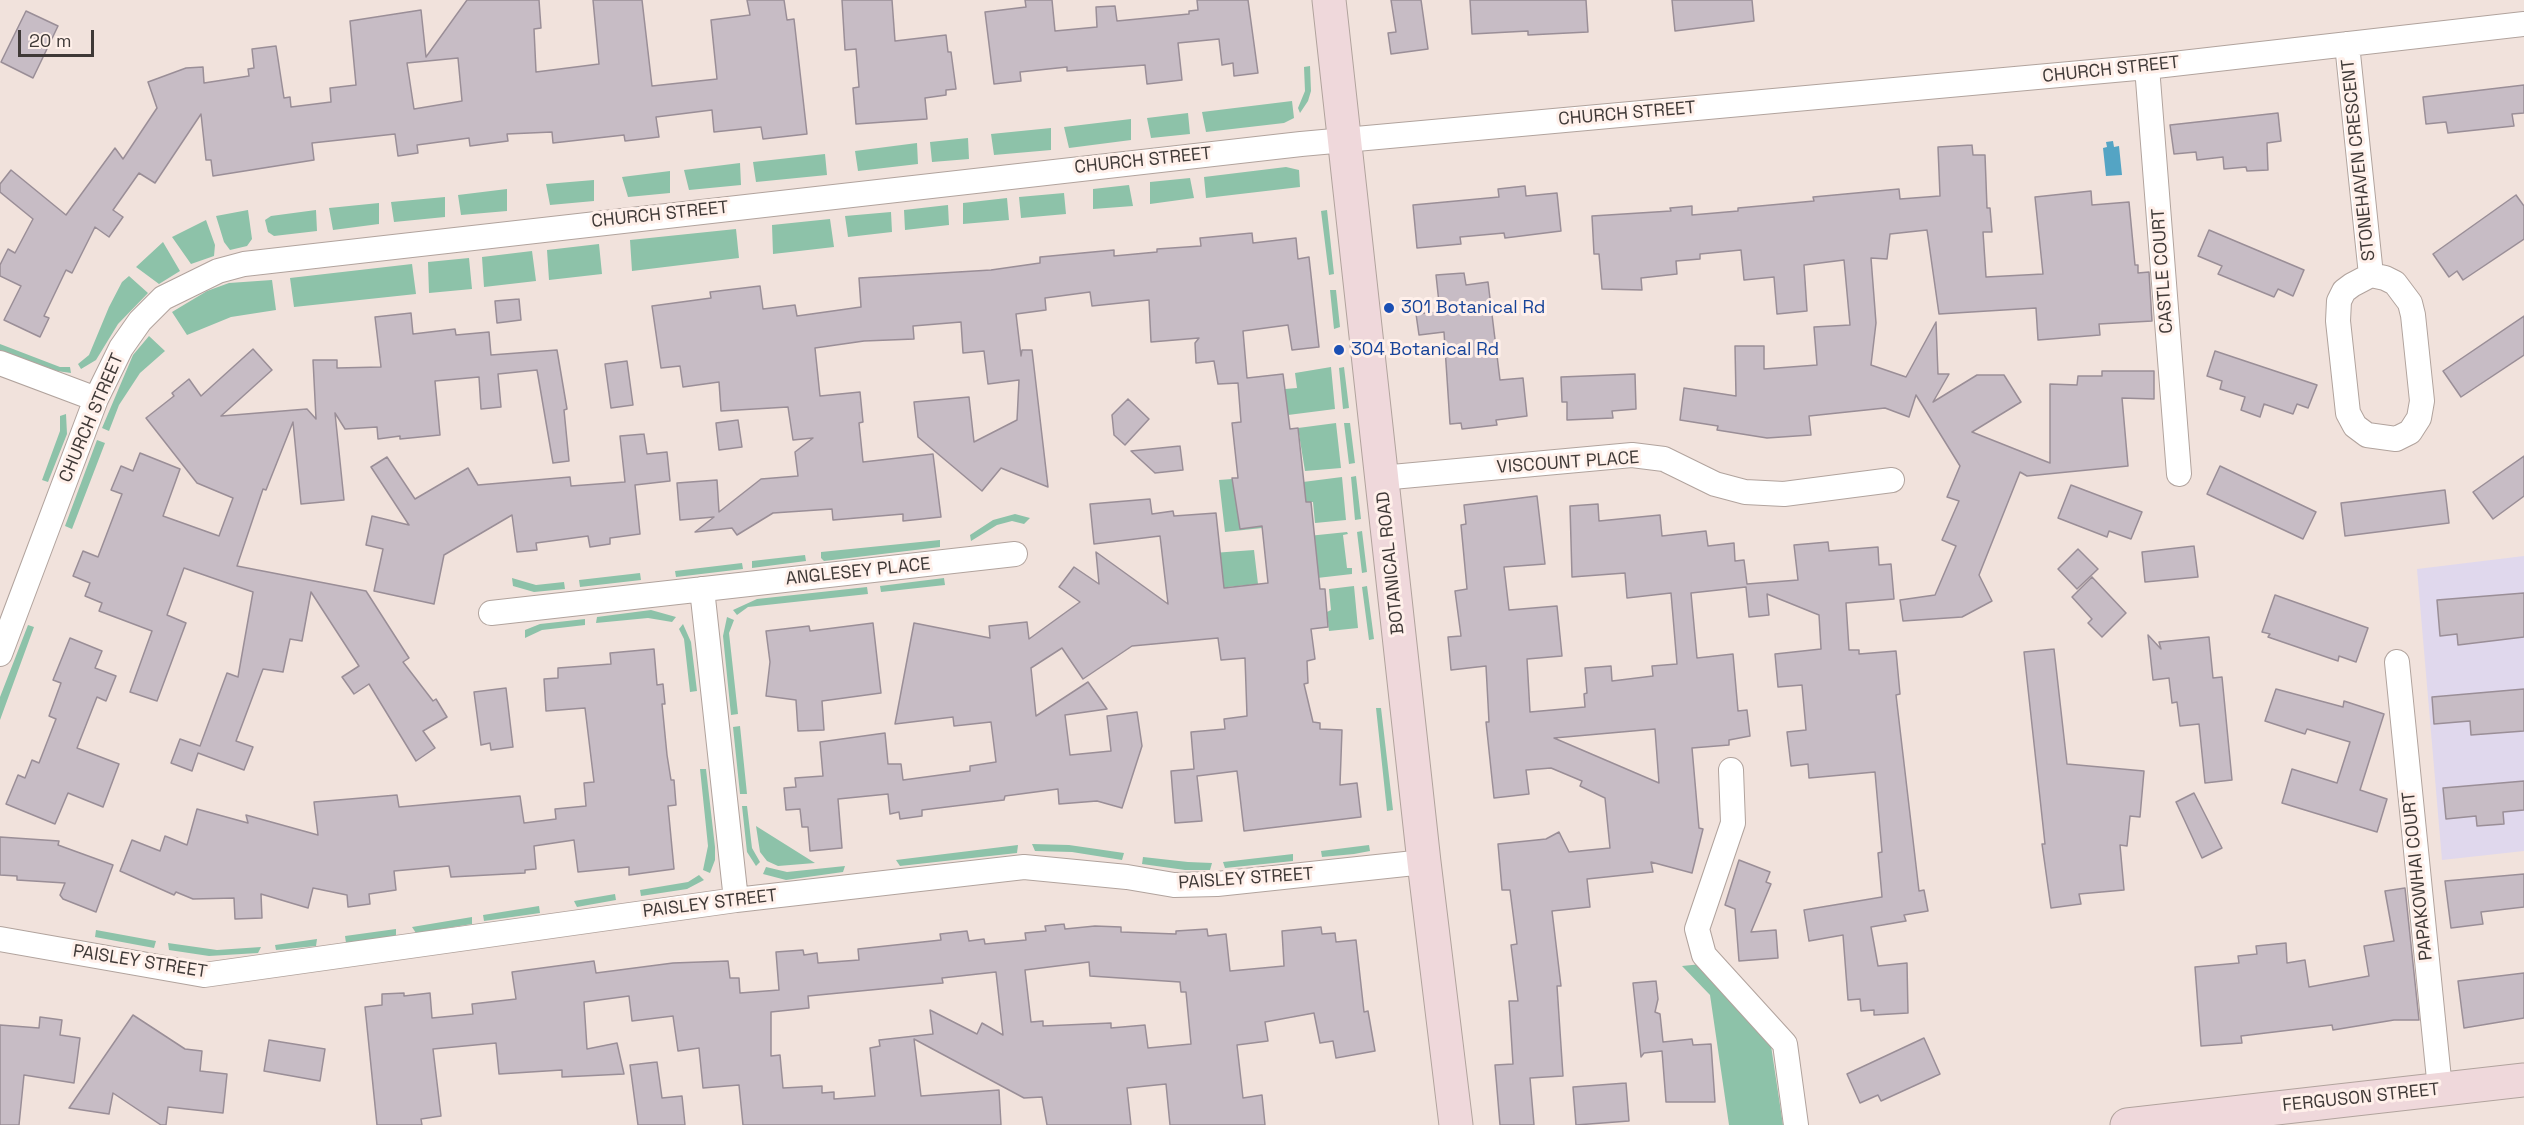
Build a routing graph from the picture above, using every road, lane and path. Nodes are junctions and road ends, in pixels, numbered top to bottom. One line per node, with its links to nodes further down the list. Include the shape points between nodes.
1 (1329, 0): 5 (main road, BOTANICAL ROAD)
2 (2524, 24): 3 (street, CHURCH STREET)
3 (2347, 44): 4 (street, CHURCH STREET); 6 (street, STONEHAVEN CRESCENT)
4 (2147, 67): 5 (street, CHURCH STREET); 9 (street, CASTLE COURT)
5 (1345, 140): 8 (street, CHURCH STREET, via 244,264 163,298 121,348); 10 (main road, BOTANICAL ROAD)
6 (2372, 275): 6 (street, STONEHAVEN CRESCENT, via 2344,291 2339,301 2348,413 2355,426 2367,435 2396,439 2410,432 2419,418 2422,401 2413,315 2410,303 2395,284)
7 (0, 363): 8 (street)
8 (96, 399): 15 (street, CHURCH STREET)
9 (2179, 474)
10 (1381, 478): 11 (street, VISCOUNT PLACE, via 1632,455 1664,459 1715,484 1745,492 1784,494); 18 (main road, BOTANICAL ROAD)
11 (1892, 480)
12 (1015, 554): 13 (street, ANGLESEY PLACE)
13 (702, 589): 14 (street, ANGLESEY PLACE); 19 (street)
14 (491, 612)
15 (0, 654)
16 (2397, 662): 22 (street, PAPAKOWHAI COURT)
17 (1731, 770): 24 (street, via 1733,823 1697,929 1704,956 1785,1044)
18 (1424, 862): 19 (street, PAISLEY STREET, via 1174,885 1024,867); 23 (main road, BOTANICAL ROAD)
19 (736, 900): 20 (street, PAISLEY STREET, via 204,975)
20 (0, 939)
21 (2524, 1080): 22 (main road, FERGUSON STREET)
22 (2440, 1089): 25 (main road, FERGUSON STREET)
23 (1456, 1125)
24 (1796, 1125)
25 (2134, 1125)

